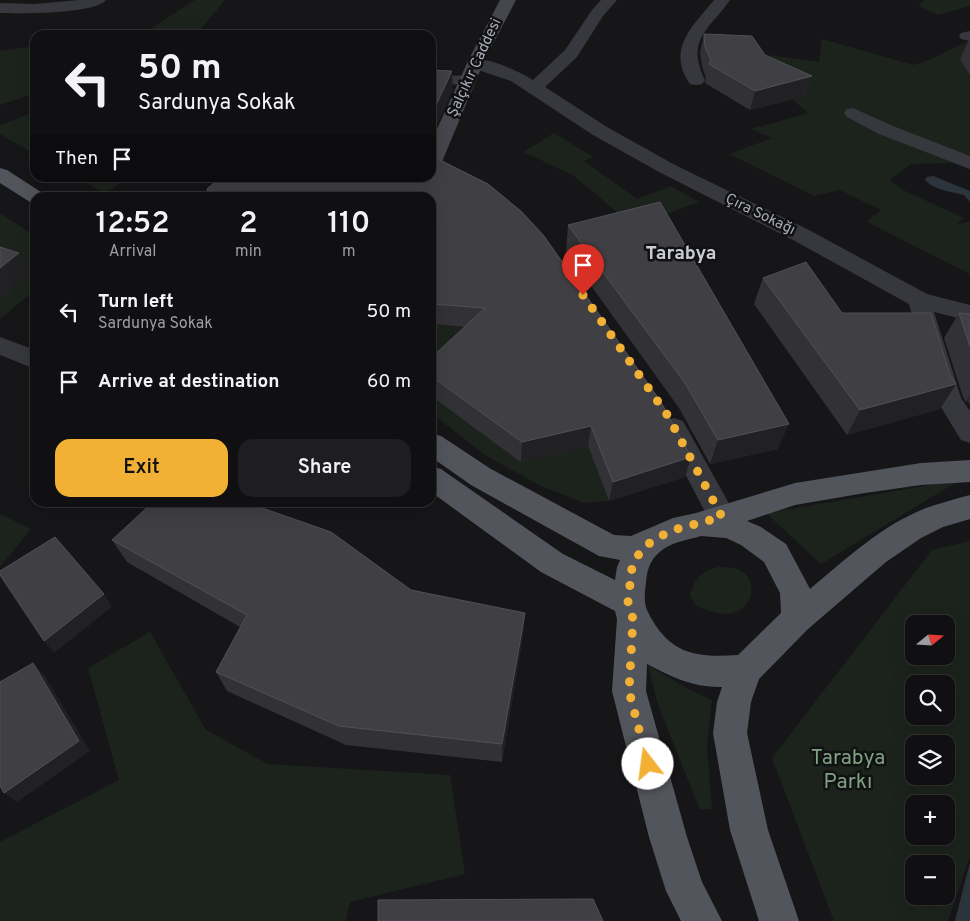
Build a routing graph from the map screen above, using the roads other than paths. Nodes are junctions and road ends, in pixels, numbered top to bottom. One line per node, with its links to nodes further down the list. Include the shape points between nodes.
1 (98, 0): 5 (street, via 39,8)
2 (508, 0): 6 (main road, Şalçıkır Caddesi)
3 (609, 0): 9 (street, via 571,53)
4 (722, 0): 8 (street, via 690,40 687,56)
5 (0, 8)
6 (471, 72): 7 (street, Çıra Sokağı); 9 (street, Çıra Sokağı, via 517,77); 11 (main road, Şalçıkır Caddesi)
7 (436, 79)
8 (696, 80)
9 (534, 88): 15 (street, Çıra Sokağı, via 600,131 668,169 801,235)
10 (854, 112): 12 (street, via 886,130)
11 (436, 162)
12 (970, 164)
13 (0, 174): 14 (main road)
14 (30, 193)
15 (919, 300): 16 (street, Çıra Sokağı); 20 (street, via 948,399)
16 (970, 313)
17 (0, 345): 18 (street)
18 (30, 358)
19 (662, 408): 25 (street)
20 (970, 433)
21 (436, 446): 26 (main road, via 480,476 610,547 633,549)
22 (970, 471): 25 (main road, via 921,474 795,494)
23 (436, 481): 27 (main road, via 552,563)
24 (970, 508): 28 (main road, via 911,529 875,553)
25 (709, 521): 26 (main road, via 673,530); 28 (main road, via 751,536 775,553 796,592)
26 (653, 540): 27 (main road, via 640,552 632,567)
27 (631, 610): 29 (main road, via 654,651 680,665 709,672); 30 (main road, via 629,691 668,838 686,891)
28 (797, 619): 29 (main road)
29 (745, 670): 31 (main road, via 734,702 730,733 749,830)
30 (702, 921)
31 (779, 921)

